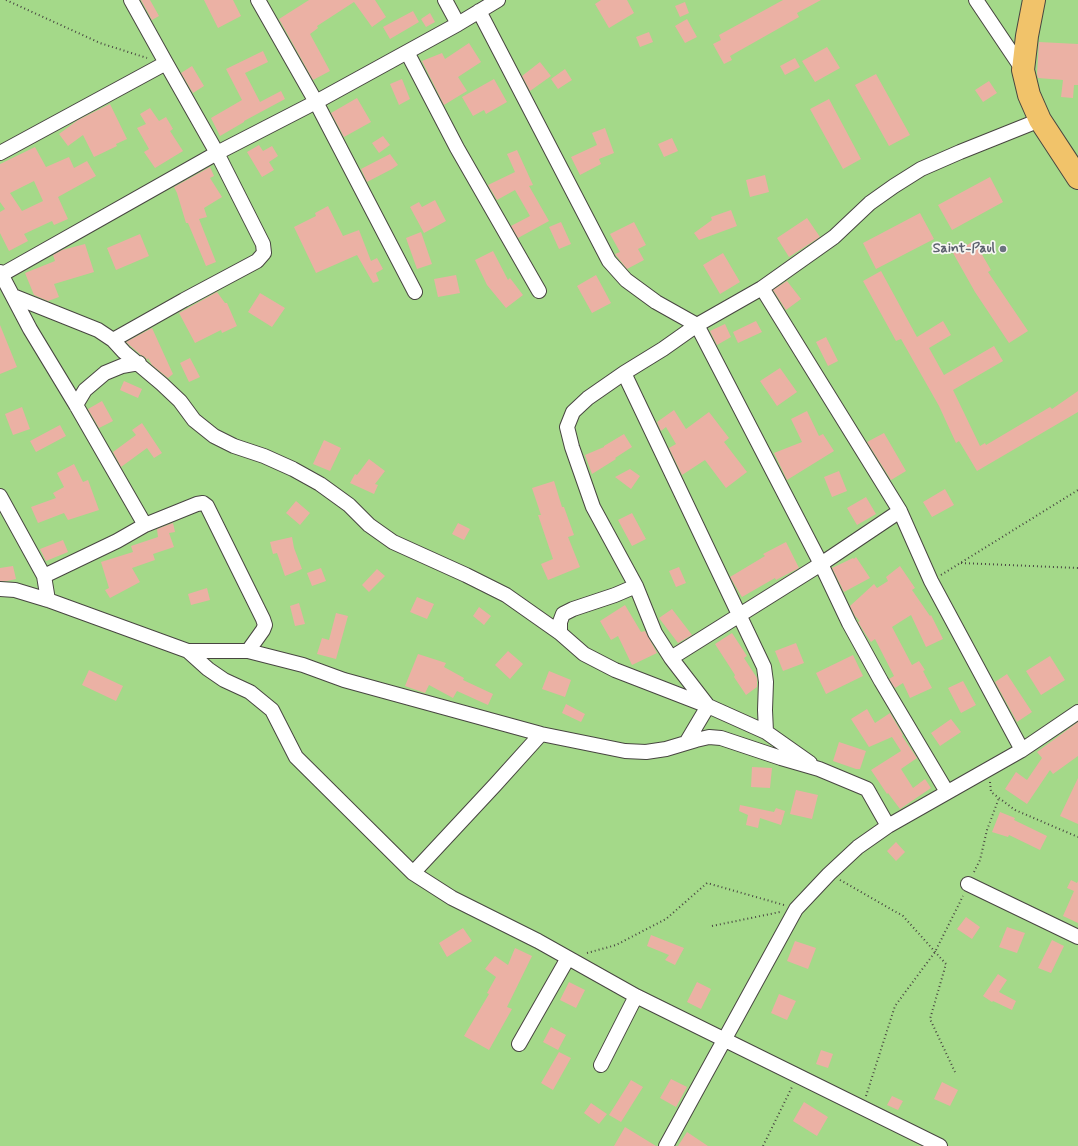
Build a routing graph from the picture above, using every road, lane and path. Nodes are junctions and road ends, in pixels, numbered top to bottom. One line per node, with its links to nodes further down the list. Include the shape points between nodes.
1 (6, 0): 11 (path, via 100,42)
2 (131, 0): 11 (street)
3 (258, 0): 13 (street)
4 (444, 0): 9 (street)
5 (498, 0): 8 (street)
6 (976, 0): 12 (street)
7 (1034, 0): 12 (highway)
8 (479, 11): 9 (street); 23 (street, via 609,261 626,280 656,302)
9 (458, 24): 10 (street)
10 (407, 52): 13 (street); 20 (street, via 457,148)
11 (166, 63): 15 (street); 16 (street)
12 (1022, 70): 14 (highway, via 1028,94)
13 (316, 102): 16 (street); 21 (street)
14 (1040, 120): 17 (highway); 19 (street, via 921,169 870,203 834,238)
15 (0, 153)
16 (217, 153): 18 (street); 24 (street, via 262,244 264,253 257,261)
17 (1078, 178)
18 (1, 274): 22 (street)
19 (762, 288): 23 (street); 30 (street)
20 (539, 291)
21 (415, 292)
22 (13, 296): 24 (street, via 98,330); 27 (street)
23 (697, 325): 26 (street); 33 (street)
24 (113, 340): 25 (street)
25 (139, 363): 27 (street, via 105,373 85,390); 43 (street, via 180,401 194,420 214,436 293,469 320,484 393,542 506,595)
26 (624, 373): 37 (street, via 588,398 573,412 567,428 593,507); 42 (street)
27 (76, 405): 31 (street)
28 (1078, 490): 32 (path)
29 (0, 496): 35 (street)
30 (900, 511): 33 (street); 36 (street)
31 (145, 525): 35 (street); 45 (street, via 197,504 203,503 207,506 263,619 263,630)
32 (960, 563): 34 (path); 36 (path)
33 (821, 564): 42 (street); 55 (street, via 881,681)
34 (1078, 568)
35 (44, 576): 41 (street)
36 (931, 581): 52 (street)
37 (636, 586): 43 (street, via 563,614); 46 (street, via 655,633)
38 (0, 588): 39 (street)
39 (15, 590): 40 (street); 41 (street)
40 (0, 597)
41 (48, 600): 44 (street)
42 (740, 614): 46 (street); 49 (street, via 764,667)
43 (560, 633): 47 (street, via 584,654 615,670)
44 (188, 651): 45 (street); 59 (street, via 208,669 250,692 272,710 296,757)
45 (248, 651): 50 (street)
46 (671, 658): 47 (street)
47 (708, 706): 49 (street); 51 (street)
48 (1078, 712): 52 (street)
49 (766, 732): 53 (street)
50 (541, 734): 51 (street, via 625,751 646,752); 59 (street)
51 (686, 743): 53 (street, via 709,737 721,738)
52 (1022, 750): 54 (street)
53 (819, 769): 57 (street, via 867,789)
54 (990, 769): 55 (street); 56 (path, via 991,792)
55 (947, 792): 57 (street)
56 (999, 798): 58 (path, via 1015,810); 61 (path, via 986,830 980,860)
57 (888, 826): 60 (street, via 858,847)
58 (1078, 837)
59 (413, 873): 66 (street, via 452,898)
60 (829, 874): 62 (street); 65 (path, via 903,916)
61 (968, 884): 64 (street); 65 (path)
62 (796, 909): 63 (path); 66 (path, via 707,882 666,919 616,945); 68 (street)
63 (712, 926)
64 (1078, 937)
65 (936, 952): 71 (path, via 946,964 930,1019); 73 (path, via 895,1006)
66 (568, 958): 67 (street); 69 (street)
67 (636, 996): 68 (street); 70 (street)
68 (724, 1039): 72 (street); 74 (street)
69 (519, 1044)
70 (601, 1065)
71 (955, 1072)
72 (798, 1076): 73 (street); 75 (path)
73 (862, 1107): 76 (street)
74 (666, 1146)
75 (763, 1146)
76 (940, 1146)

